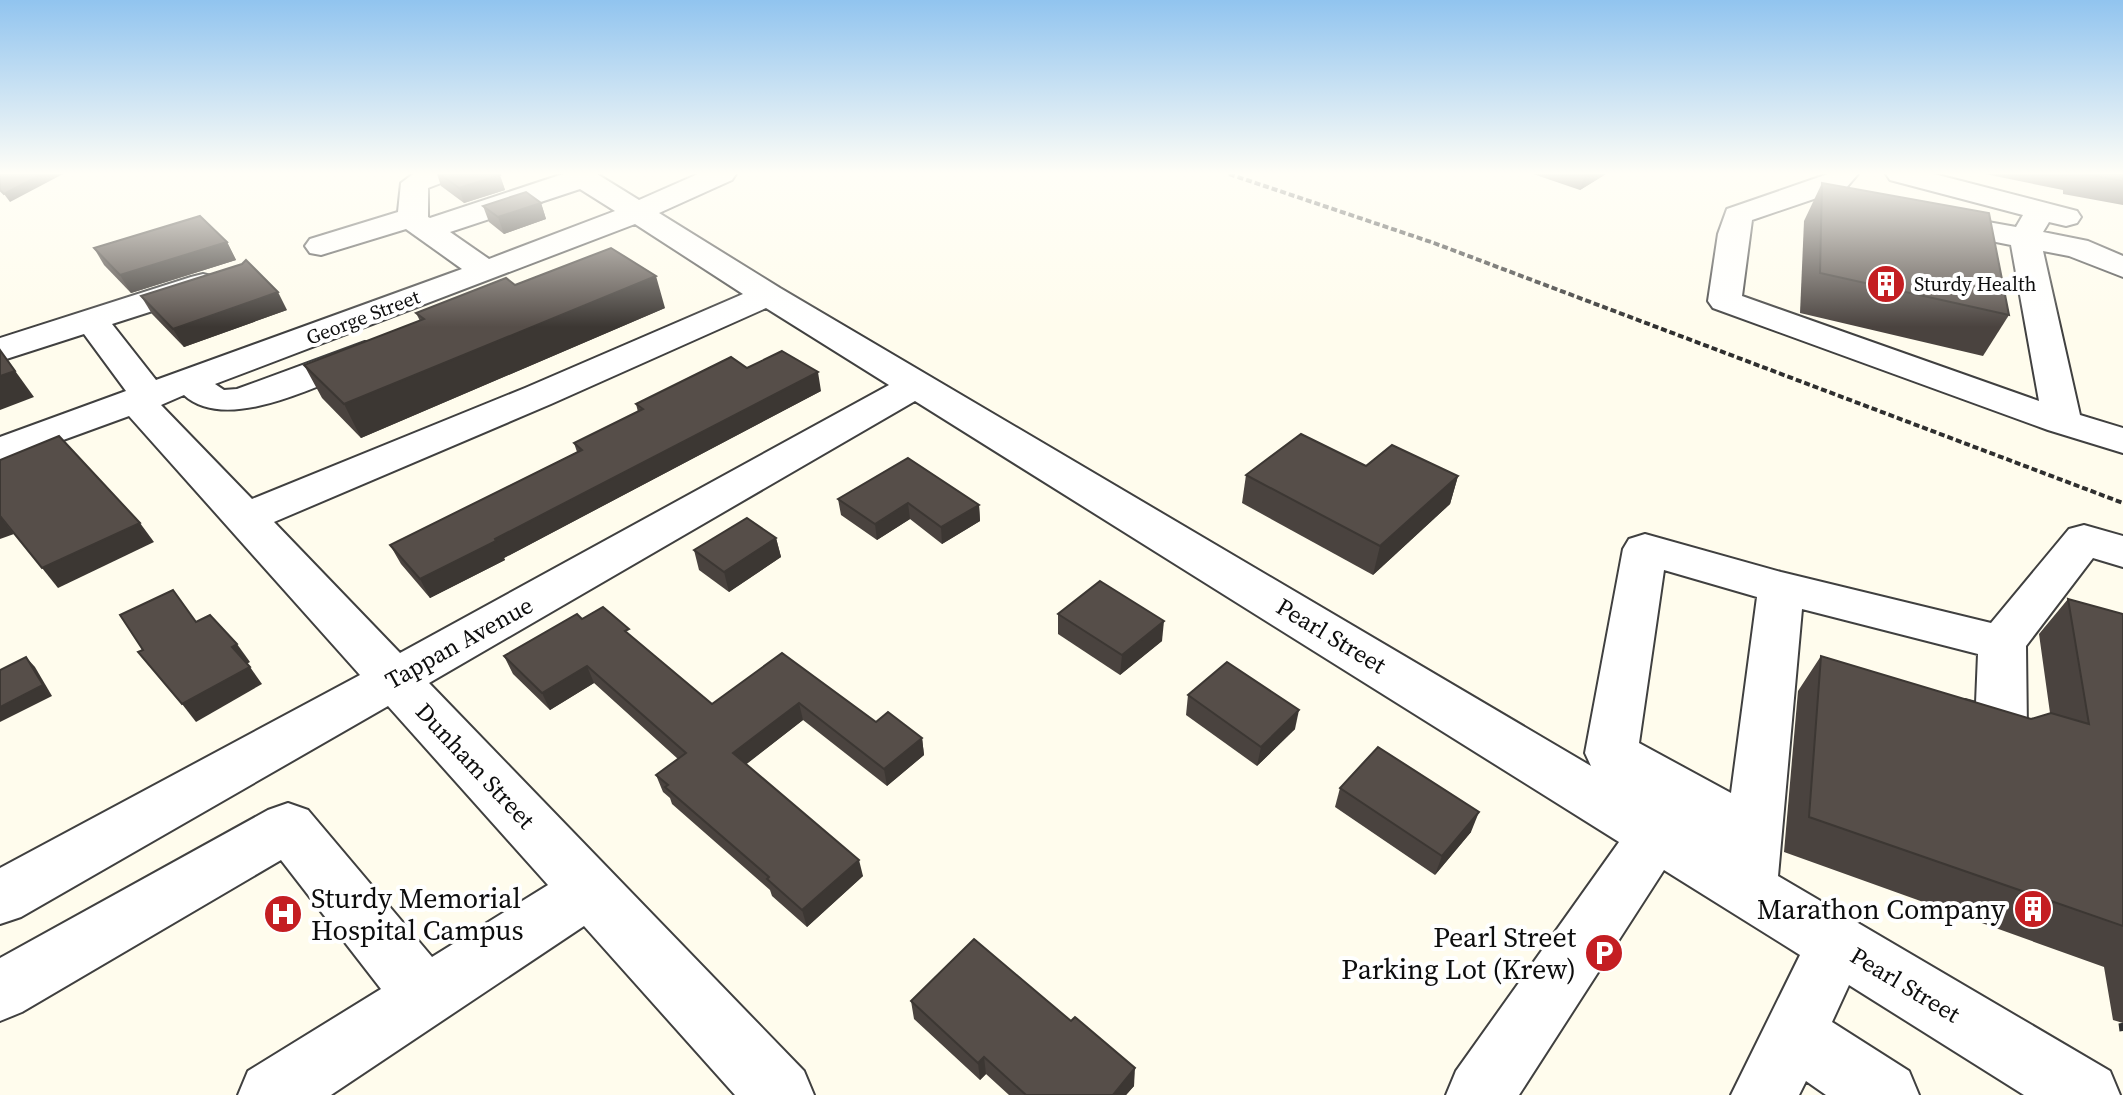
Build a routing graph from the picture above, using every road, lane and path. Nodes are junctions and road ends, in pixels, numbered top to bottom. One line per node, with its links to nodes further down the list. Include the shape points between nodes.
1 (385, 225): 10 (street)
2 (422, 225): 12 (street)
3 (606, 225): 12 (street, George Street)
4 (616, 225): 14 (street, via 613,251)
5 (625, 225): 15 (street, Pearl Street)
6 (1381, 225): 25 (path)
7 (1736, 225): 22 (street, via 1725,301)
8 (2033, 225): 22 (street)
9 (2035, 225): 11 (street)
10 (321, 246)
11 (2123, 267)
12 (486, 271): 19 (street, George Street)
13 (239, 272): 16 (street)
14 (564, 276)
15 (768, 295): 20 (street, Pearl Street); 26 (street)
16 (91, 320): 18 (street); 21 (street, Dunham Street)
17 (390, 344): 19 (street, via 243,400 207,398)
18 (0, 350)
19 (191, 381): 21 (street, George Street)
20 (916, 385): 30 (street, Tappan Avenue); 32 (street, Pearl Street)
21 (143, 399): 24 (street, George Street); 26 (street, Dunham Street)
22 (2062, 422): 23 (street)
23 (2123, 441)
24 (0, 451)
25 (2123, 503)
26 (244, 518): 30 (street, Dunham Street)
27 (2123, 552): 29 (street, via 2084,539 2059,605)
28 (1781, 588): 29 (street); 33 (street, via 1796,669); 33 (street, via 1645,549 1611,753)
29 (2002, 643): 31 (street, via 2001,731)
30 (395, 679): 35 (street, Dunham Street); 36 (street, Tappan Avenue)
31 (1925, 708)
32 (1657, 833): 34 (street, Pearl Street); 43 (street)
33 (1754, 833): 34 (street)
34 (1748, 889): 37 (street, Pearl Street)
35 (590, 890): 39 (street); 42 (street, Dunham Street)
36 (0, 898)
37 (1837, 943): 40 (street); 46 (street, Pearl Street)
38 (0, 991): 39 (street, via 288,827)
39 (425, 996): 41 (street)
40 (1795, 1036): 44 (street); 45 (street)
41 (272, 1095)
42 (780, 1095)
43 (1480, 1095)
44 (1765, 1095)
45 (1885, 1095)
46 (2086, 1095)

